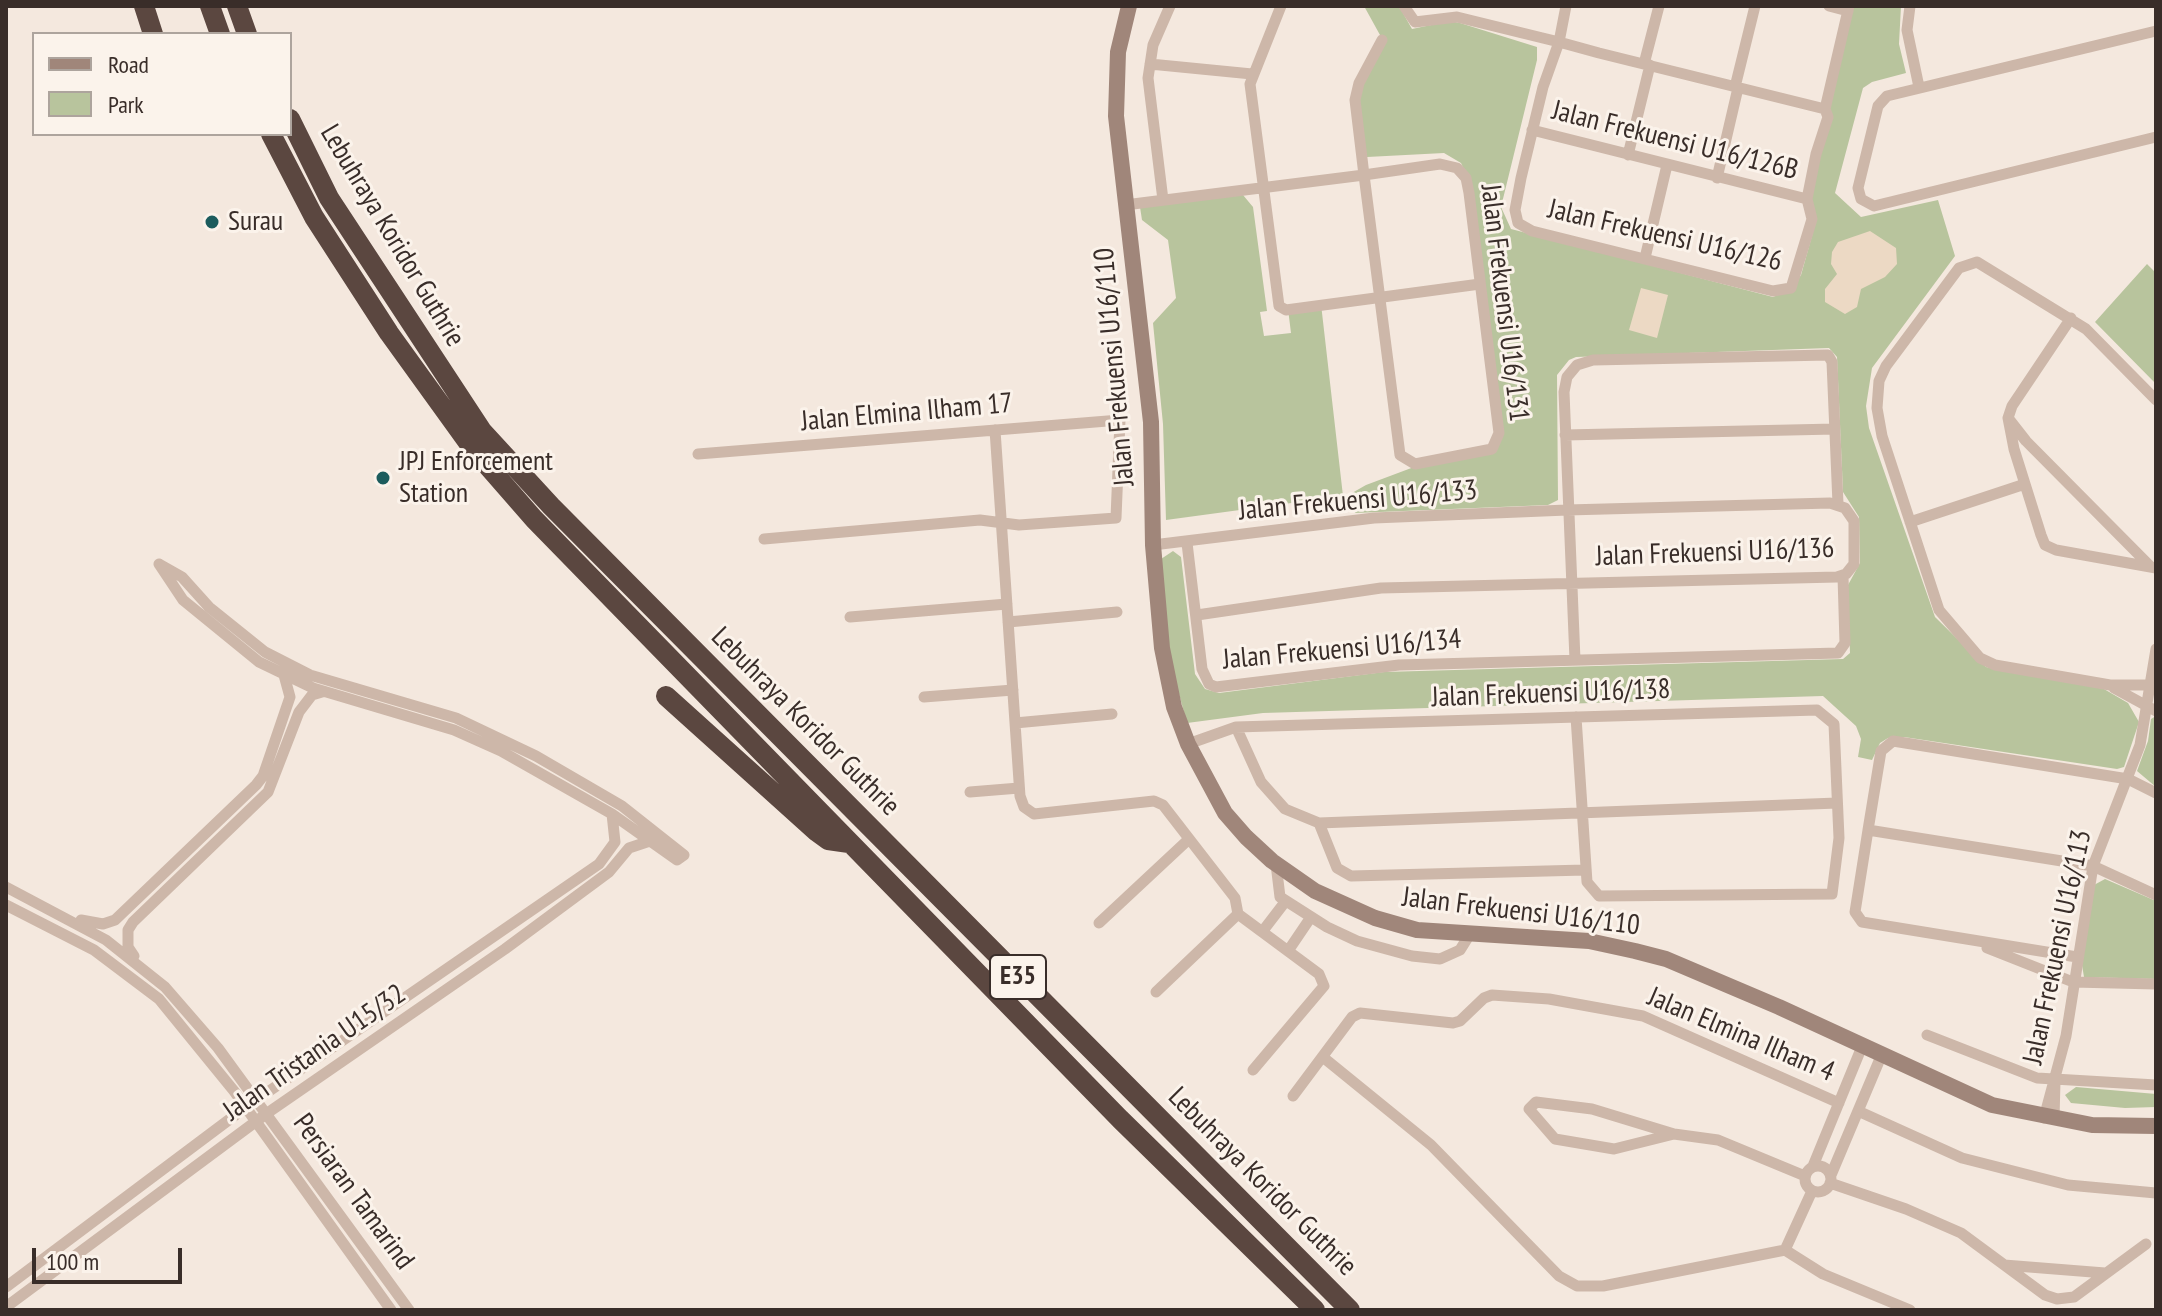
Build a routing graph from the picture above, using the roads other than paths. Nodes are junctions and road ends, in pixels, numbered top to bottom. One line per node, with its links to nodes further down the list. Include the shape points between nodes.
1 (144, 6): 15 (highway)
2 (210, 6): 16 (highway)
3 (237, 6): 17 (highway)
4 (1129, 6): 37 (street, Jalan Frekuensi U16/110, via 1115,83)
5 (1170, 6): 20 (street)
6 (1281, 6): 22 (street)
7 (1404, 6): 19 (street, via 1415,22 1457,17)
8 (1566, 6): 19 (street, Jalan Frekuensi U16/126)
9 (1659, 6): 21 (street)
10 (1755, 6): 23 (street)
11 (1829, 6): 13 (street)
12 (1910, 6): 24 (street, via 1907,30)
13 (1848, 9): 25 (street)
14 (2156, 31): 24 (street)
15 (152, 32)
16 (219, 32)
17 (246, 32)
18 (1382, 40): 32 (street, via 1356,91)
19 (1559, 42): 21 (street); 27 (street, Jalan Frekuensi U16/126)
20 (1150, 64): 22 (street); 36 (street, via 1148,96)
21 (1647, 65): 23 (street); 30 (street)
22 (1252, 74): 34 (street)
23 (1736, 87): 25 (street); 33 (street)
24 (1919, 87): 29 (street, via 1887,96 1878,106 1858,188 1861,199 1874,206)
25 (1825, 109): 35 (street, via 1828,117)
26 (292, 123): 145 (highway, Lebuhraya Koridor Guthrie / E35, via 337,210 482,431)
27 (1532, 130): 30 (street, Jalan Frekuensi U16/126B); 38 (street, Jalan Frekuensi U16/126, via 1515,210 1518,223)
28 (272, 136): 90 (highway, Lebuhraya Koridor Guthrie / E35, via 314,217 472,448 581,569)
29 (2156, 137)
30 (1628, 155): 31 (street, Jalan Frekuensi U16/126B)
31 (1667, 165): 33 (street, Jalan Frekuensi U16/126B); 38 (street)
32 (1364, 175): 34 (street, Jalan Frekuensi U16/131); 39 (street, Jalan Frekuensi U16/131, via 1440,164 1457,168 1467,183); 40 (street, Jalan Frekuensi U16/131)
33 (1717, 178): 35 (street, Jalan Frekuensi U16/126B)
34 (1262, 188): 36 (street, Jalan Frekuensi U16/131); 40 (street, via 1281,309)
35 (1807, 199): 38 (street, Jalan Frekuensi U16/126, via 1812,219 1794,283 1786,290)
36 (1163, 200): 37 (street, Jalan Frekuensi U16/131)
37 (1125, 205): 55 (street, Jalan Frekuensi U16/110, via 1151,422)
38 (1645, 258)
39 (1480, 284): 40 (street); 40 (street, Jalan Frekuensi U16/131, via 1498,440 1485,451 1415,464 1400,455)
40 (1379, 298)
41 (2071, 318): 42 (street); 43 (street); 51 (street, via 1983,264 1959,268 1879,381 1879,423)
42 (2156, 400)
43 (2008, 418): 48 (street); 56 (street)
44 (1835, 429): 46 (street); 46 (street, via 1832,362 1825,355 1585,362 1571,370 1564,384); 49 (street)
45 (995, 430): 47 (street, Jalan Elmina Ilham 17); 52 (street); 52 (street, Jalan Elmina Ilham 17, via 1120,420 1116,518)
46 (1565, 435): 50 (street)
47 (698, 454)
48 (2025, 484): 51 (street); 56 (street, via 2045,545)
49 (1838, 504): 50 (street, Jalan Frekuensi U16/136); 57 (street, Jalan Frekuensi U16/136, via 1851,515 1855,545 1854,564)
50 (1567, 510): 54 (street, Jalan Frekuensi U16/133, via 1383,517); 58 (street)
51 (1910, 522): 67 (street, via 1939,610 1980,658)
52 (1001, 523): 53 (street, via 980,520); 59 (street)
53 (764, 539)
54 (1187, 543): 55 (street, Jalan Frekuensi U16/133); 61 (street, Jalan Frekuensi U16/134)
55 (1153, 545): 78 (street, Jalan Frekuensi U16/110, via 1164,664)
56 (2154, 568)
57 (1843, 576): 58 (street, Jalan Frekuensi U16/136); 65 (street, via 1845,643 1838,653)
58 (1570, 583): 61 (street, Jalan Frekuensi U16/136, via 1381,588); 65 (street)
59 (1007, 604): 62 (street); 63 (street)
60 (1117, 612): 63 (street)
61 (1197, 615): 65 (street, Jalan Frekuensi U16/134, via 1202,669 1216,687 1388,666)
62 (850, 617)
63 (1008, 622): 69 (street)
64 (2156, 649): 68 (street, Jalan Frekuensi U16/113)
65 (1575, 660)
66 (284, 675): 70 (street); 89 (street, via 229,640 183,600 159,564 182,577 209,607 265,652 310,675 456,718 515,746 622,806 684,855 677,860); 100 (street, via 290,697 256,785 115,920 89,923)
67 (2110, 685): 68 (street); 73 (street)
68 (2151, 685): 73 (street, Jalan Frekuensi U16/113)
69 (1013, 690): 72 (street); 76 (street)
70 (323, 691): 85 (street, via 454,730); 109 (street, via 312,695 299,712 268,792 133,922 128,947)
71 (666, 696): 90 (highway, via 817,832)
72 (924, 697)
73 (2152, 709): 79 (street, Jalan Frekuensi U16/113)
74 (1112, 714): 76 (street)
75 (1576, 717): 77 (street, Jalan Frekuensi U16/138); 83 (street, Jalan Frekuensi U16/138, via 1817,710 1834,724); 84 (street)
76 (1015, 723): 80 (street)
77 (1236, 727): 78 (street, Jalan Frekuensi U16/138); 86 (street, via 1261,782 1285,809)
78 (1188, 744): 91 (street, Jalan Frekuensi U16/110, via 1225,813)
79 (2128, 779): 82 (street); 87 (street, via 1893,741 1881,751); 92 (street, Jalan Frekuensi U16/113)
80 (1019, 788): 81 (street); 88 (street, via 1024,807 1034,814 1154,801)
81 (970, 792)
82 (2156, 793)
83 (1837, 803): 84 (street); 93 (street, Jalan Frekuensi U16/138, via 1832,894 1599,896)
84 (1582, 810): 86 (street); 93 (street)
85 (612, 814): 89 (street); 98 (street, Jalan Tristania U15/32, via 616,831 609,854)
86 (1319, 823): 93 (street, via 1337,868 1351,876)
87 (1868, 830): 92 (street); 106 (street, via 1855,912 1862,922)
88 (1189, 839): 99 (street, via 1235,898); 102 (street)
89 (650, 841): 103 (street, Jalan Tristania U15/32, via 629,848 609,872)
90 (849, 843): 138 (highway, Lebuhraya Koridor Guthrie / E35)
91 (1276, 864): 96 (street, via 1277,891); 105 (street, Jalan Frekuensi U16/110, via 1336,902 1375,918 1417,930)
92 (2093, 866): 95 (street); 108 (street, Jalan Frekuensi U16/113)
93 (1585, 870)
94 (6, 887): 100 (street, Persiaran Tamarind)
95 (2156, 895)
96 (1285, 902): 101 (street); 104 (street)
97 (6, 905): 120 (street, Persiaran Tamarind, via 62,931 159,999)
98 (530, 912): 103 (street); 123 (street, Jalan Tristania U15/32)
99 (1238, 914): 104 (street); 112 (street)
100 (65, 915): 109 (street, Persiaran Tamarind)
101 (1311, 917): 105 (street, via 1357,941 1432,959 1460,950); 107 (street)
102 (1099, 923)
103 (540, 924): 126 (street, Jalan Tristania U15/32)
104 (1262, 932): 107 (street)
105 (1470, 934): 114 (street, Jalan Frekuensi U16/110, via 1589,941 1651,955)
106 (1964, 939): 108 (street); 110 (street)
107 (1288, 951): 117 (street, via 1319,974 1324,986)
108 (2077, 957): 110 (street, Jalan Frekuensi U16/113)
109 (141, 966): 123 (street, Persiaran Tamarind, via 187,1010)
110 (2073, 982): 111 (street); 118 (street, Jalan Frekuensi U16/113)
111 (2156, 984)
112 (1156, 992)
113 (1927, 1035): 118 (street)
114 (1863, 1044): 115 (street, Jalan Frekuensi U16/110); 122 (street)
115 (1882, 1054): 124 (street); 127 (street, Jalan Frekuensi U16/110, via 1983,1101)
116 (1324, 1058): 121 (street, Jalan Elmina Ilham 4); 122 (street, Jalan Elmina Ilham 4, via 1360,1013 1453,1023 1492,995 1549,999 1643,1016); 135 (street, via 1431,1145 1559,1276 1577,1286 1603,1286)
117 (1253, 1070)
118 (2055, 1081): 119 (street); 127 (street, Jalan Frekuensi U16/113, via 2049,1091)
119 (2156, 1085)
120 (234, 1091): 123 (street, Persiaran Tamarind); 125 (street)
121 (1293, 1096)
122 (1839, 1103): 130 (street)
123 (251, 1104): 125 (street, Jalan Tristania U15/32); 126 (street, Persiaran Tamarind)
124 (1858, 1111): 131 (street); 133 (street, via 1962,1158 2068,1185)
125 (231, 1118): 139 (street, Jalan Tristania U15/32)
126 (261, 1118): 140 (street, Jalan Tristania U15/32); 141 (street, Persiaran Tamarind); 142 (street, Persiaran Tamarind)
127 (2049, 1118): 128 (street, Jalan Frekuensi U16/110)
128 (2156, 1126)
129 (1674, 1134): 129 (street, via 1614,1149 1555,1139 1529,1109 1536,1102 1592,1109); 130 (street, via 1718,1140)
130 (1809, 1171): 131 (street, via 1822,1165); 132 (street, via 1806,1184)
131 (1831, 1179): 132 (street, via 1825,1190); 136 (street, via 1961,1233)
132 (1812, 1191): 135 (street)
133 (2156, 1193)
134 (2146, 1244): 137 (street)
135 (1785, 1250): 146 (street, via 1823,1274)
136 (2003, 1265): 137 (street); 137 (street, via 2057,1299 2074,1297)
137 (2105, 1273)
138 (1283, 1279): 143 (highway); 144 (highway, Lebuhraya Koridor Guthrie / E35)
139 (6, 1287)
140 (6, 1307)
141 (391, 1310)
142 (409, 1310)
143 (1301, 1310)
144 (1315, 1310)
145 (1350, 1310)
146 (1910, 1310)

